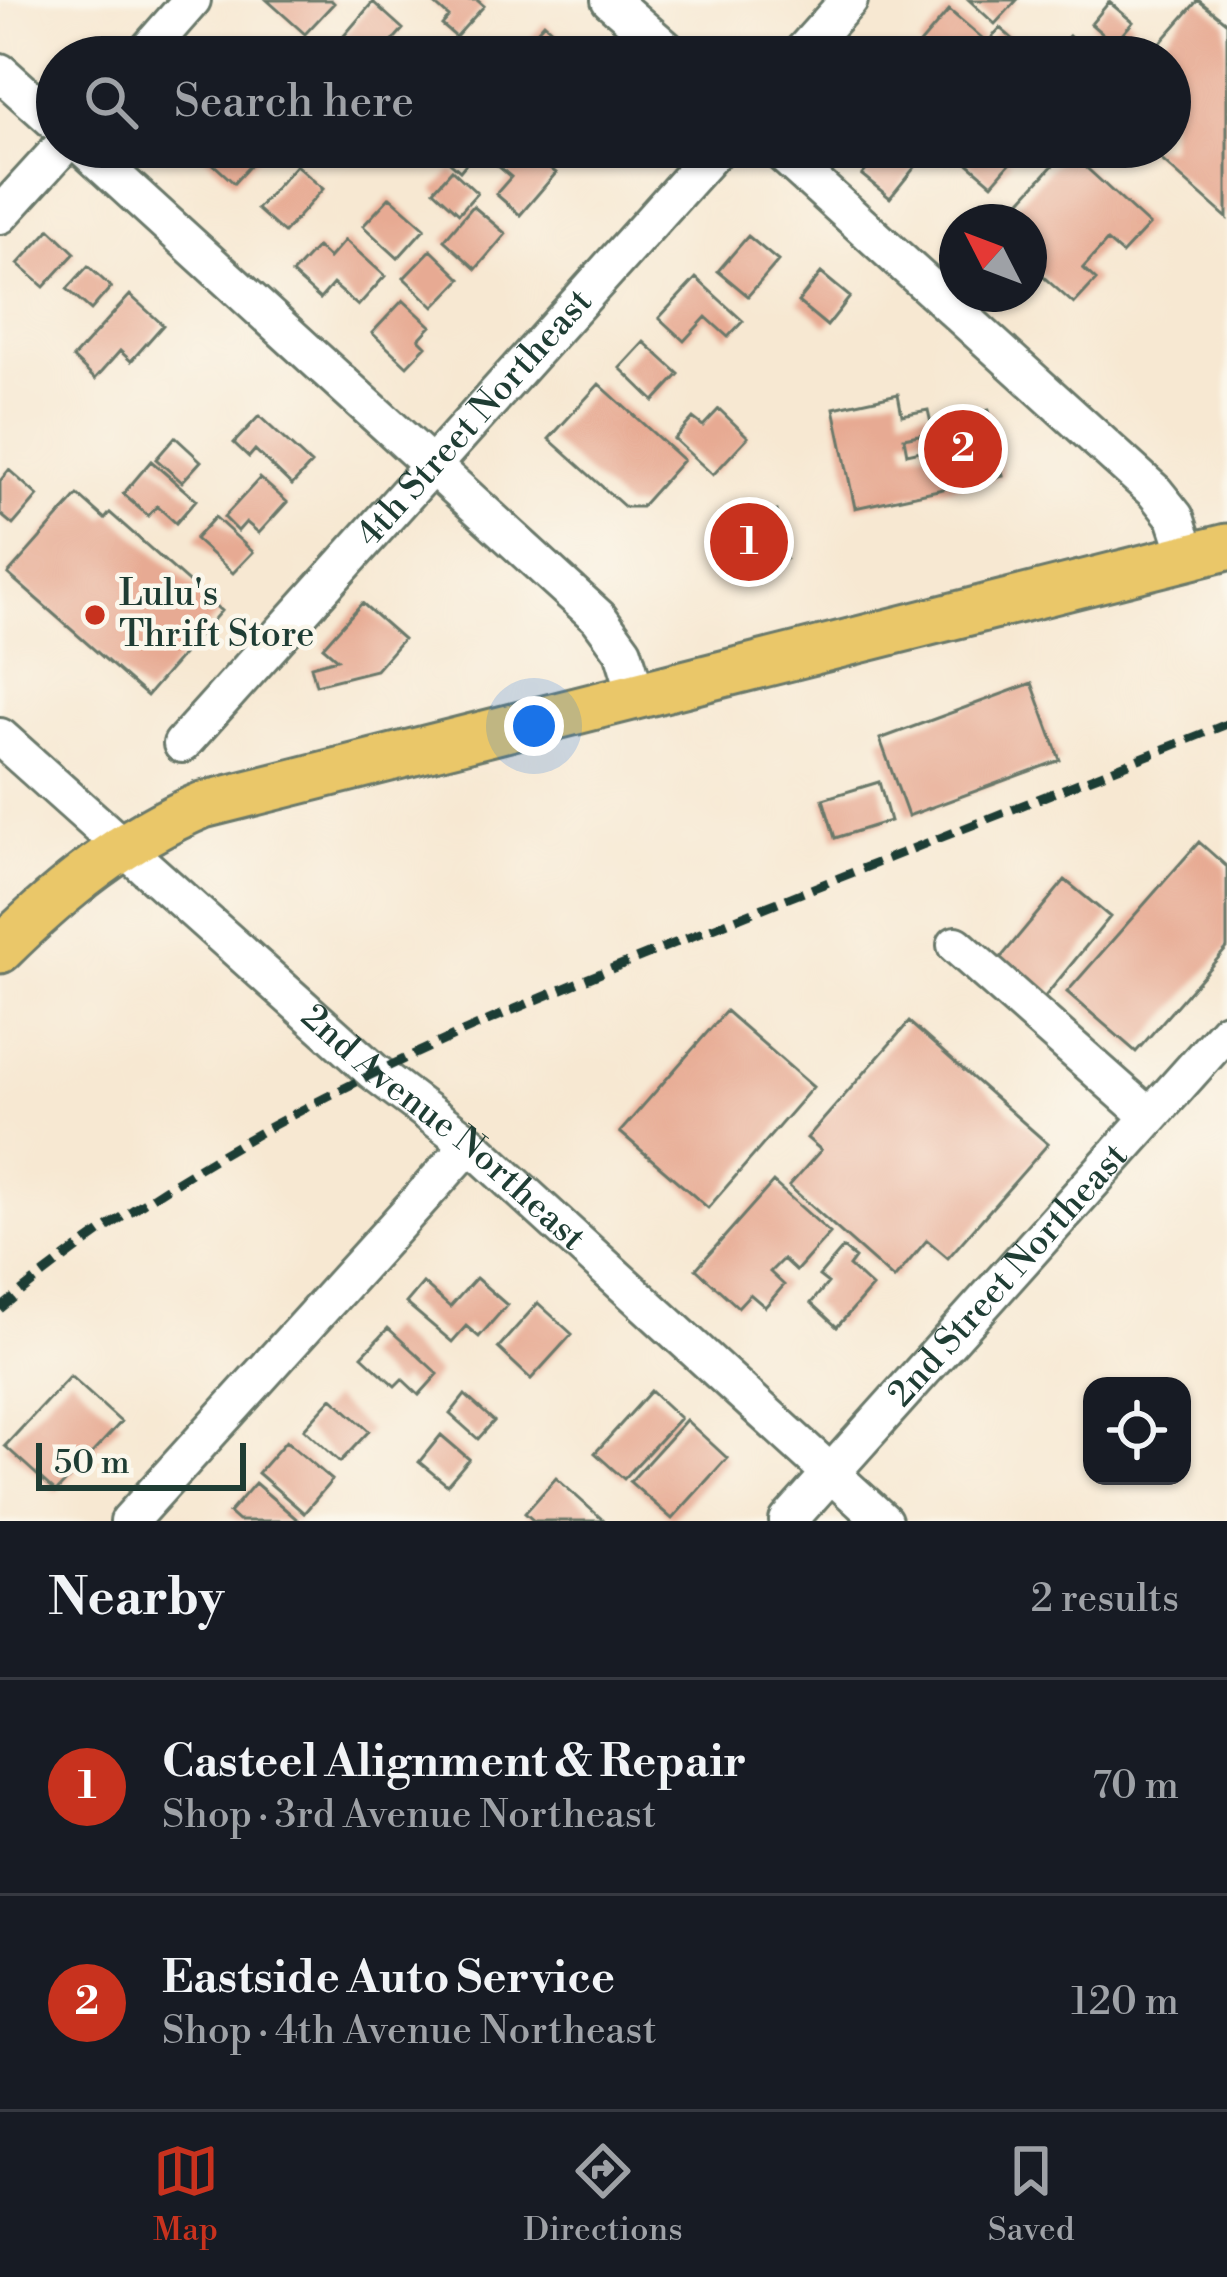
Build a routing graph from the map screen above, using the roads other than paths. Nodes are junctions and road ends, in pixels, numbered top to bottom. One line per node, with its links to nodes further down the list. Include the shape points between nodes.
1 (192, 0): 4 (street)
2 (610, 0): 5 (street)
3 (849, 0): 6 (street)
4 (160, 36)
5 (651, 36)
6 (817, 36)
7 (0, 72): 8 (street)
8 (36, 104)
9 (43, 168): 13 (street)
10 (106, 168): 14 (street)
11 (699, 168): 14 (street, 4th Street Northeast)
12 (798, 168): 15 (street, via 1155,493)
13 (0, 215)
14 (431, 466): 16 (street, via 599,618 623,651); 18 (street, 4th Street Northeast)
15 (1208, 552): 16 (main road)
16 (636, 693): 19 (main road, via 238,794)
17 (0, 737): 19 (street, 2nd Avenue Northeast)
18 (182, 744)
19 (120, 847): 21 (main road); 24 (street, 2nd Avenue Northeast, via 374,1071)
20 (956, 945): 23 (street)
21 (0, 950)
22 (1227, 1031): 23 (street, 2nd Street Northeast)
23 (1149, 1116): 25 (street, 2nd Street Northeast)
24 (470, 1144): 25 (street, 2nd Avenue Northeast); 26 (street)
25 (830, 1474): 27 (street, 2nd Street Northeast); 28 (street, 2nd Avenue Northeast)
26 (140, 1517)
27 (788, 1521)
28 (883, 1521)

